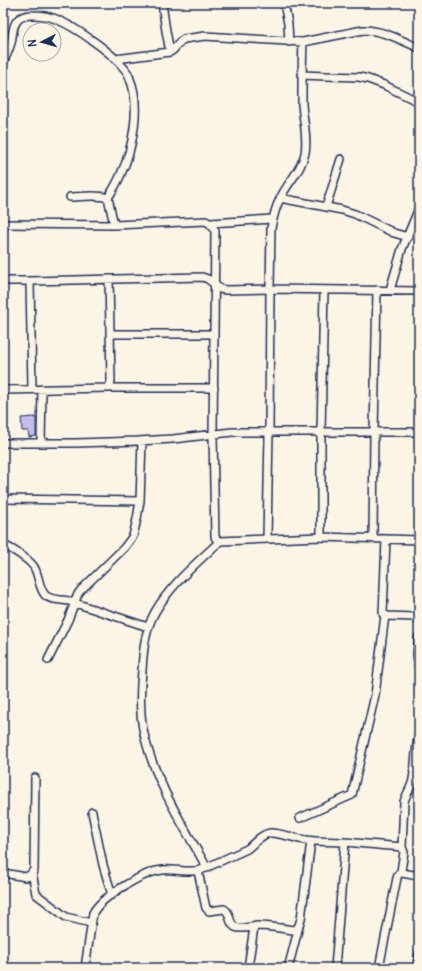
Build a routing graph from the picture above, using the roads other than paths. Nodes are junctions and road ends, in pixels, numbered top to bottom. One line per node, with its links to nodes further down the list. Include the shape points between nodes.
1 (162, 3): 6 (street)
2 (284, 3): 3 (street)
3 (289, 42): 4 (street); 6 (street, via 205,36 184,39)
4 (303, 42): 5 (street, via 372,30); 9 (street)
5 (419, 48)
6 (170, 52): 7 (street)
7 (116, 59): 8 (street, via 58,19 25,15 15,23); 13 (street, via 130,78 136,108 122,173)
8 (3, 63)
9 (302, 74): 10 (street, via 368,79); 14 (street, via 305,153)
10 (419, 102)
11 (341, 159): 16 (street)
12 (70, 197): 13 (street)
13 (108, 198): 20 (street)
14 (280, 198): 16 (street); 17 (street)
15 (419, 205): 21 (street)
16 (326, 207): 21 (street, via 355,214)
17 (272, 219): 18 (street); 26 (street)
18 (210, 223): 20 (street, via 206,221); 25 (street, via 215,231)
19 (3, 224): 20 (street)
20 (114, 225)
21 (408, 237): 29 (street)
22 (109, 279): 24 (street); 25 (street, via 202,276); 31 (street)
23 (3, 281): 24 (street)
24 (30, 281): 35 (street)
25 (215, 285): 26 (street, via 226,290); 32 (street)
26 (270, 289): 27 (street); 38 (street)
27 (324, 290): 28 (street); 39 (street)
28 (377, 290): 29 (street); 40 (street)
29 (390, 290): 30 (street)
30 (419, 291)
31 (110, 334): 32 (street); 33 (street, via 111,381)
32 (214, 334): 34 (street)
33 (108, 388): 34 (street); 36 (street)
34 (214, 388): 42 (street)
35 (32, 389): 36 (street); 37 (street)
36 (42, 389): 45 (street)
37 (3, 390)
38 (269, 432): 39 (street); 42 (street); 50 (street)
39 (321, 432): 40 (street); 48 (street)
40 (374, 432): 41 (street); 49 (street)
41 (419, 432)
42 (213, 435): 43 (street); 53 (street, via 215,537)
43 (142, 441): 45 (street); 47 (street)
44 (3, 443): 45 (street)
45 (42, 443)
46 (3, 499): 47 (street)
47 (140, 501): 55 (street, via 133,536 81,590)
48 (321, 537): 49 (street); 50 (street)
49 (373, 538): 51 (street)
50 (267, 539): 53 (street)
51 (386, 539): 52 (street); 56 (street, via 383,609)
52 (419, 540)
53 (220, 541): 58 (street, via 170,591)
54 (3, 545): 55 (street, via 34,565 46,595)
55 (75, 603): 58 (street); 60 (street)
56 (385, 615): 57 (street, via 414,617); 66 (street, via 375,695 352,795)
57 (419, 620)
58 (148, 626): 70 (street, via 141,681 144,733 162,787)
59 (419, 636): 61 (street)
60 (48, 660)
61 (419, 670)
62 (419, 734): 64 (street, via 415,752)
63 (34, 778): 73 (street)
64 (416, 779): 69 (street, via 405,796)
65 (92, 812): 76 (street)
66 (300, 818)
67 (311, 841): 68 (street); 70 (street, via 269,833 247,848); 78 (street)
68 (345, 842): 69 (street); 84 (street)
69 (402, 848): 72 (street, via 404,852)
70 (206, 868): 71 (street)
71 (198, 871): 76 (street, via 152,872); 79 (street, via 206,908 209,911 226,910 232,924 238,928)
72 (401, 871): 75 (street, via 404,874); 85 (street, via 397,878)
73 (32, 872): 74 (street, via 26,877); 77 (street, via 36,894 66,917)
74 (3, 873)
75 (419, 876)
76 (112, 895): 77 (street, via 95,908)
77 (92, 923): 81 (street)
78 (299, 926): 79 (street, via 293,930); 83 (street)
79 (254, 927): 82 (street)
80 (419, 954): 86 (street)
81 (85, 968)
82 (248, 968)
83 (288, 968)
84 (335, 968)
85 (379, 968)
86 (416, 968)

